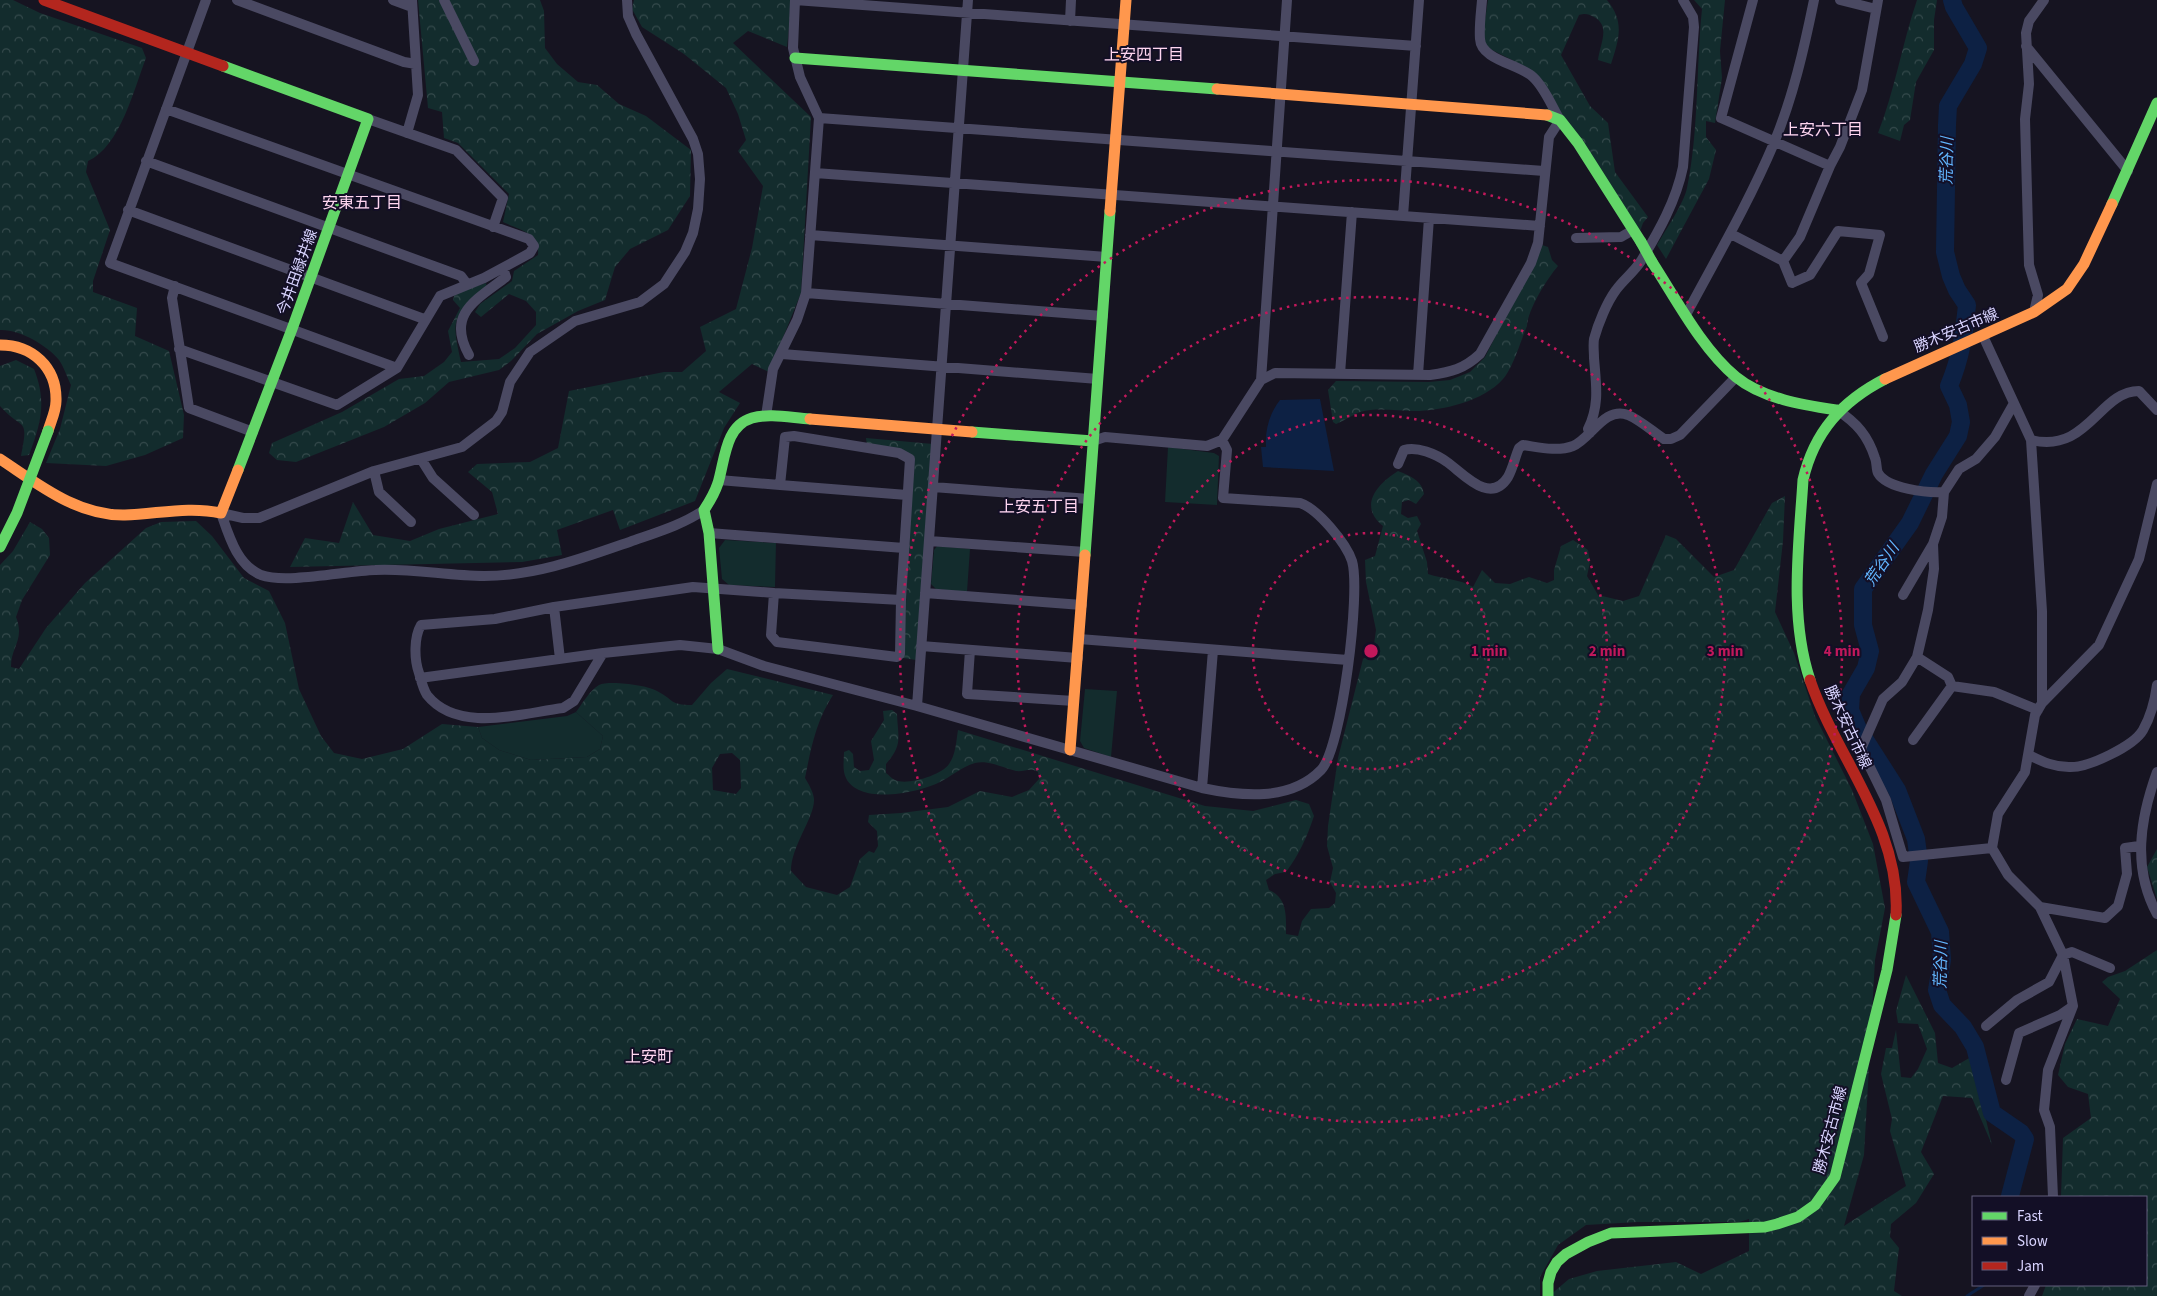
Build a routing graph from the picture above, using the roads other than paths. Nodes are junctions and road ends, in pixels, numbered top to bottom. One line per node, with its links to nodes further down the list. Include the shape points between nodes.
1 (44, 0): 27 (main road)
2 (206, 0): 27 (street)
3 (237, 0): 30 (street)
4 (393, 0): 19 (street)
5 (444, 0): 29 (street)
6 (627, 0): 105 (street, via 628,16 636,34 698,154 698,209 685,252 668,279 650,296 640,302 575,321 530,352 510,382 502,412 470,443)
7 (795, 0): 21 (street); 28 (street)
8 (968, 0): 21 (street)
9 (1071, 0): 22 (street)
10 (1126, 0): 23 (main road)
11 (1287, 0): 24 (street)
12 (1420, 0): 25 (street)
13 (1482, 0): 39 (street, via 1480,40 1483,50 1535,79)
14 (1684, 0): 100 (street, via 1693,17 1694,27 1679,187 1640,262 1616,289 1604,309 1594,339 1598,388 1597,406 1588,429)
15 (1752, 0): 43 (street, via 1721,118)
16 (1814, 0): 43 (street, via 1796,82)
17 (1840, 0): 20 (street)
18 (2044, 0): 26 (street, via 2029,21)
19 (412, 4): 30 (street)
20 (1877, 4): 47 (street, via 1862,90)
21 (967, 13): 22 (street); 31 (street)
22 (1070, 21): 23 (street)
23 (1124, 25): 24 (street); 32 (main road)
24 (1284, 37): 25 (street); 33 (street)
25 (1416, 46): 35 (street)
26 (2026, 46): 49 (street); 75 (street, via 2029,265 2038,295)
27 (186, 52): 36 (street); 38 (main road)
28 (795, 58): 31 (main road); 37 (street)
29 (474, 60)
30 (416, 64): 41 (street, via 418,95)
31 (963, 71): 32 (main road); 40 (street)
32 (1120, 82): 33 (main road); 42 (main road)
33 (1280, 94): 35 (main road); 44 (street)
34 (2157, 102): 49 (main road, 勝木安古市線)
35 (1412, 103): 39 (main road, via 1541,113); 46 (street)
36 (166, 109): 45 (street); 51 (street)
37 (819, 118): 40 (street); 50 (street)
38 (368, 119): 41 (street); 51 (main road, 今井田緑井線)
39 (1560, 120): 48 (street, via 1549,138); 62 (main road)
40 (959, 128): 42 (street); 52 (street)
41 (407, 133): 61 (street, via 456,150 503,198)
42 (1116, 140): 44 (street); 53 (main road)
43 (1774, 142): 47 (street); 63 (street)
44 (1276, 151): 46 (street); 54 (street)
45 (146, 161): 55 (street); 60 (street)
46 (1407, 161): 48 (street); 57 (street)
47 (1830, 166): 68 (street, via 1800,237)
48 (1544, 171): 59 (street)
49 (2128, 171): 75 (main road, 勝木安古市線, via 2075,279 2067,289)
50 (814, 173): 52 (street); 64 (street)
51 (349, 176): 60 (main road, 今井田緑井線); 61 (street)
52 (955, 184): 53 (street); 66 (street)
53 (1112, 195): 54 (street); 67 (main road)
54 (1272, 207): 56 (street); 93 (street)
55 (128, 210): 70 (street); 72 (street, via 110,263)
56 (1352, 212): 57 (street); 88 (street)
57 (1403, 216): 58 (street)
58 (1429, 218): 59 (street); 89 (street)
59 (1540, 226): 89 (street, via 1538,243 1530,263 1480,354 1468,365 1452,372)
60 (329, 227): 70 (main road, 今井田緑井線); 71 (street, via 460,276)
61 (494, 227): 69 (street, via 529,239 534,246 530,253)
62 (1633, 230): 65 (street, via 1621,237); 76 (main road, bridge)
63 (1732, 234): 68 (street); 76 (street)
64 (810, 235): 66 (street); 73 (street)
65 (1576, 238)
66 (951, 245): 67 (street); 74 (street)
67 (1107, 257): 77 (main road)
68 (1783, 261): 80 (street, via 1792,282 1810,275 1838,231 1880,235 1869,274 1861,284)
69 (503, 268): 71 (street); 85 (street, via 506,277 475,301 459,326 461,340)
70 (311, 278): 78 (street); 79 (main road, 今井田緑井線)
71 (467, 284): 78 (street, via 440,296)
72 (175, 286): 79 (street); 83 (street, via 172,298)
73 (806, 293): 74 (street); 84 (street)
74 (947, 304): 77 (street); 86 (street)
75 (2034, 312): 81 (main road, 勝木安古市線)
76 (1687, 313): 90 (main road, via 1708,347)
77 (1103, 316): 91 (main road)
78 (424, 319): 87 (street)
79 (292, 329): 87 (street); 92 (main road, 今井田緑井線)
80 (1883, 337)
81 (1980, 338): 94 (street, via 1999,367); 95 (main road, 勝木安古市線, via 1871,386)
82 (0, 345): 123 (main road, bridge, via 18,346 41,359 55,382 57,399 17,514)
83 (179, 349): 92 (street); 99 (street, via 189,408)
84 (782, 354): 86 (street); 97 (street, via 773,368)
85 (469, 355)
86 (942, 366): 91 (street); 98 (street)
87 (397, 368): 92 (street, via 338,405)
88 (1340, 374): 89 (street); 93 (street, via 1274,373)
89 (1418, 375)
90 (1736, 377): 95 (main road, via 1763,392 1804,405); 100 (street, via 1680,435 1671,439 1664,439 1627,415 1615,414 1606,417)
91 (1098, 379): 103 (main road)
92 (273, 380): 99 (main road, 今井田緑井線)
93 (1261, 380): 101 (street, via 1243,403)
94 (2013, 405): 102 (street); 112 (street, via 1995,437 1976,459 1959,470)
95 (1837, 410): 112 (street, via 1862,429 1870,440 1878,473 1890,484 1931,493); 164 (main road, 勝木安古市線, via 1814,448 1804,480 1796,595 1801,648 1817,700 1888,851 1896,886 1897,915 1888,964 1835,1176 1816,1206 1787,1223 1765,1227 1611,1233 1591,1240 1572,1249 1558,1263 1550,1276)
96 (2157, 410): 102 (street, via 2139,391 2129,391 2106,407 2092,422 2063,440 2046,444)
97 (766, 416): 98 (main road); 108 (main road, via 756,416 740,423 731,433)
98 (938, 429): 103 (main road); 111 (street)
99 (253, 432): 117 (main road, 今井田緑井線)
100 (1590, 433): 106 (street, via 1570,447 1550,449 1522,445 1507,477 1500,485 1488,488 1471,483 1446,461 1411,448 1404,450)
101 (1222, 440): 103 (street, via 1207,446 1104,437); 142 (street, via 1227,450 1223,498 1300,503 1310,507 1348,549 1353,564)
102 (2031, 440): 148 (street, via 2042,611)
103 (1093, 441): 114 (main road)
104 (0, 459): 117 (main road, via 72,504 94,512 122,515 194,508)
105 (421, 459): 107 (street); 118 (street, via 433,478)
106 (1398, 464)
107 (374, 471): 117 (street, via 259,518); 119 (street, via 379,492)
108 (719, 480): 110 (street); 116 (main road)
109 (2157, 484): 115 (street)
110 (780, 485): 113 (street); 113 (street, via 784,437 794,436 899,453 910,460)
111 (933, 487): 114 (street); 121 (street)
112 (1944, 492): 122 (street, via 1942,517)
113 (907, 495): 124 (street)
114 (1089, 499): 125 (main road)
115 (2156, 502): 148 (street, via 2139,559 2099,645)
116 (704, 510): 117 (street, via 683,522 579,560 511,575 468,576 377,570 284,578 260,574 250,568 232,544); 120 (main road)
117 (221, 514)
118 (474, 515)
119 (411, 522)
120 (709, 534): 124 (street); 126 (main road)
121 (929, 541): 125 (street); 128 (street)
122 (1933, 544): 129 (street); 139 (street, via 1934,569)
123 (0, 547)
124 (904, 548): 130 (street)
125 (1085, 552): 131 (main road)
126 (712, 588): 127 (street); 132 (street, via 693,587); 135 (main road)
127 (774, 593): 130 (street); 130 (street, via 770,635 777,642 898,657)
128 (925, 593): 131 (street); 134 (street)
129 (1902, 595)
130 (901, 600)
131 (1082, 605): 133 (main road)
132 (554, 607): 141 (street); 143 (street, via 495,619 421,625 417,633 416,666)
133 (1079, 640): 137 (street); 140 (main road)
134 (921, 646): 136 (street); 147 (street)
135 (718, 650): 138 (street, via 680,645); 147 (street, via 764,666)
136 (970, 650): 140 (street); 146 (street, via 967,694)
137 (1212, 650): 142 (street); 153 (street)
138 (603, 653): 141 (street); 143 (street, via 574,700 562,708 481,719 446,711 427,694)
139 (1917, 657): 145 (street, via 1948,677); 155 (street, via 1902,682 1883,699 1861,749 1886,800 1903,858)
140 (1078, 658): 146 (main road)
141 (560, 659): 143 (street)
142 (1348, 660): 153 (street, via 1346,687 1329,757 1322,770 1282,791 1258,795 1235,795)
143 (420, 678)
144 (2157, 685): 151 (street, via 2143,730 2113,754 2072,768 2049,765)
145 (1952, 686): 148 (street, via 1994,692); 149 (street)
146 (1074, 702): 150 (main road)
147 (916, 706): 150 (street)
148 (2040, 706): 151 (street)
149 (1913, 740)
150 (1070, 750): 153 (street)
151 (2029, 754): 155 (street, via 2025,772 1998,814)
152 (2157, 772): 154 (street)
153 (1202, 788)
154 (2139, 846): 156 (street, via 2125,848 2125,882 2118,906 2105,918); 157 (street, via 2146,895)
155 (1992, 848): 156 (street, via 2008,874)
156 (2040, 907): 158 (street)
157 (2157, 914)
158 (2063, 956): 159 (street, via 2072,952); 160 (street); 161 (street, via 2049,982 2017,1000)
159 (2110, 968)
160 (2073, 1006): 162 (street, via 2019,1033); 163 (street, via 2048,1070 2044,1110 2050,1127)
161 (1986, 1026)
162 (2006, 1080)
163 (2053, 1196)
164 (1548, 1296)

